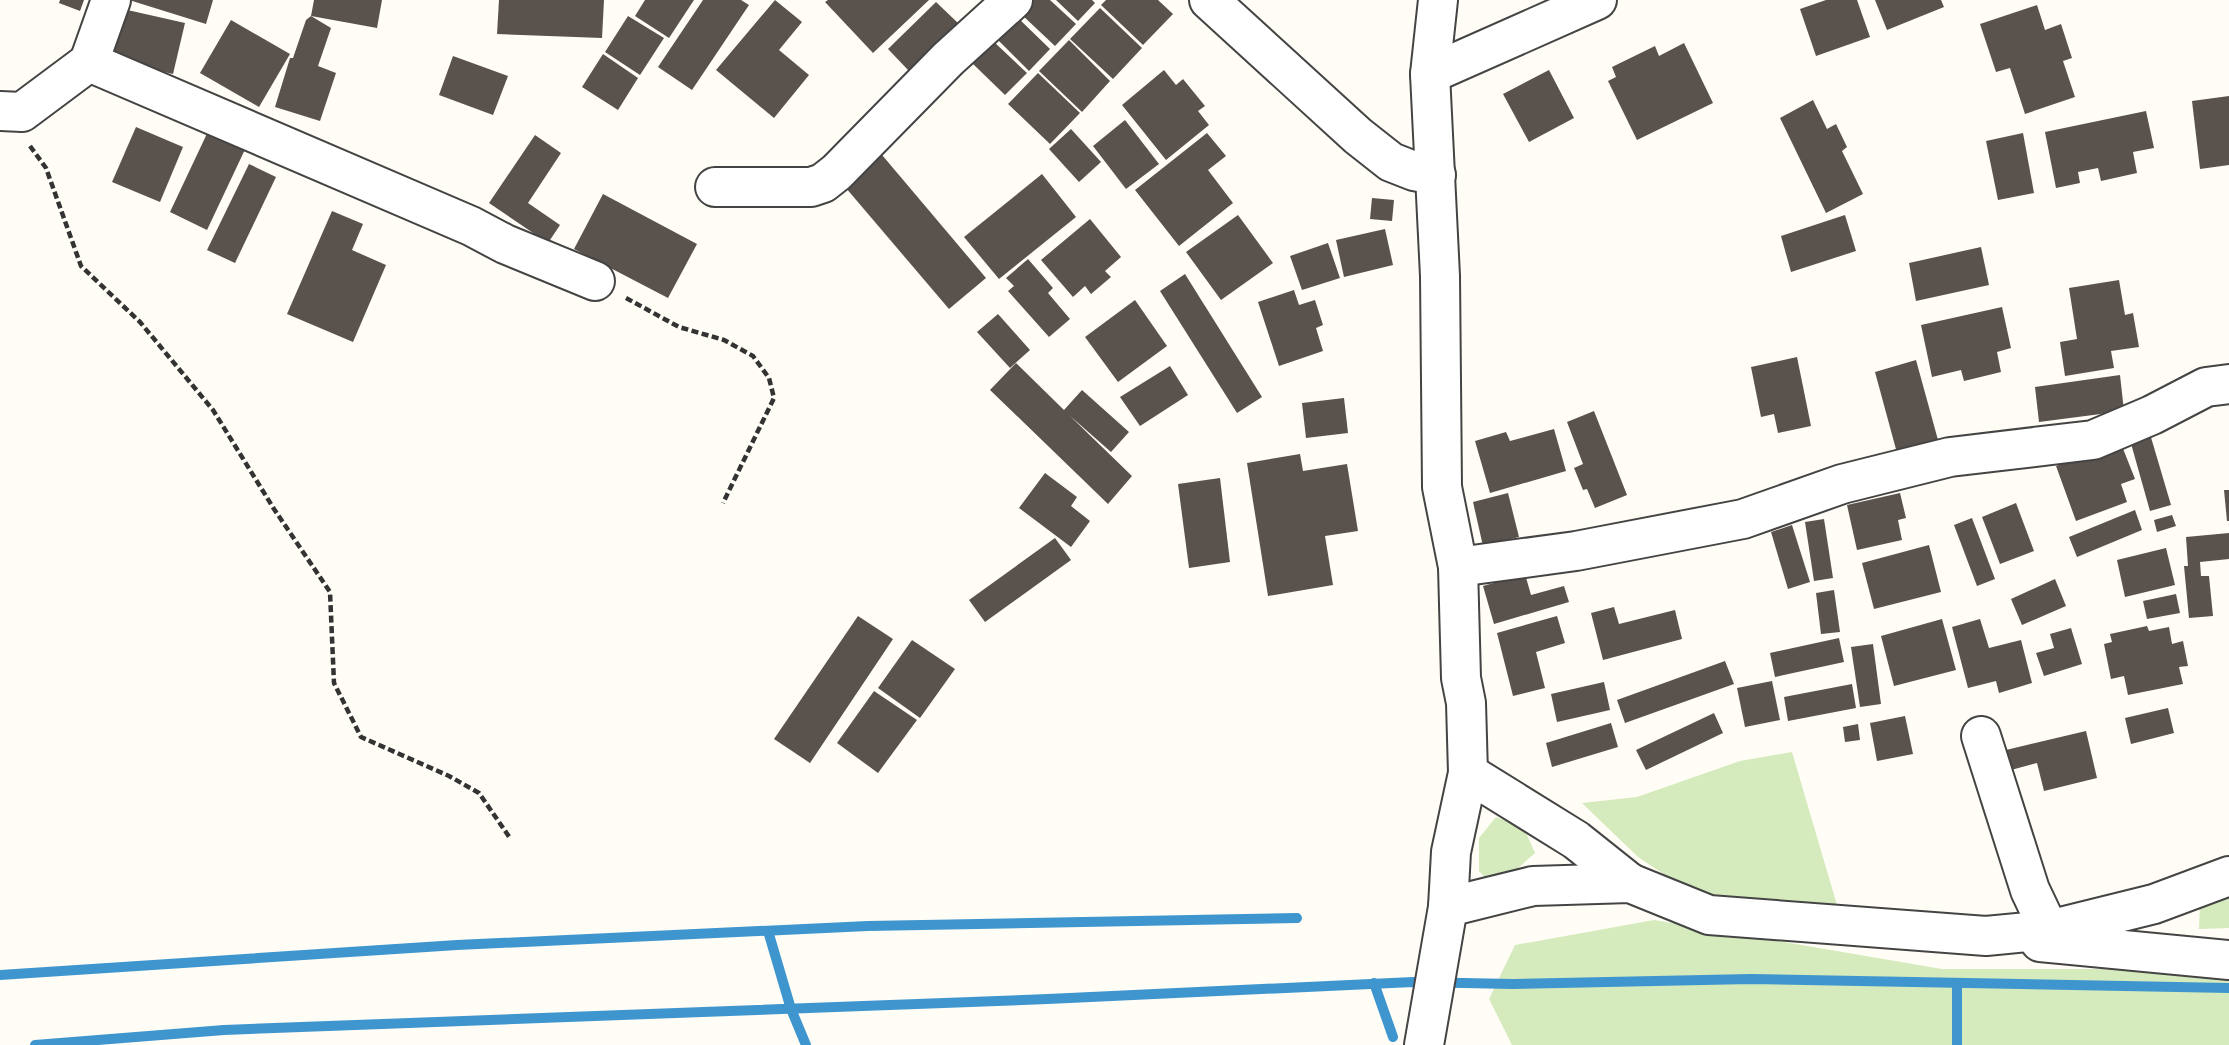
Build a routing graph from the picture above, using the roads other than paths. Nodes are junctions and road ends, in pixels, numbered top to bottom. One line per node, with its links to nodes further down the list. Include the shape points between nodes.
1 (111, 0): 6 (street)
2 (1013, 0): 10 (street, via 823,183 798,188)
3 (1209, 0): 9 (street, via 1391,162)
4 (1438, 0): 7 (street)
5 (1597, 0): 7 (street)
6 (89, 62): 8 (street, via 22,112); 11 (street)
7 (1430, 74): 9 (street)
8 (3, 111)
9 (1436, 175): 13 (street, via 1442,487)
10 (715, 187)
11 (595, 281)
12 (2229, 384): 13 (street, via 2206,387 2093,440 1950,457 1842,484 1743,519 1576,551)
13 (1458, 567): 15 (street)
14 (1981, 736): 19 (street, via 2030,890)
15 (1468, 773): 17 (street, via 1576,840); 18 (street, via 1451,852)
16 (2229, 876): 19 (street, via 2154,904)
17 (1630, 883): 18 (street, via 1533,886); 20 (street, via 1709,915)
18 (1448, 908): 22 (street)
19 (2049, 930): 20 (street)
20 (1986, 936): 21 (street)
21 (2229, 960)
22 (1424, 1045)

